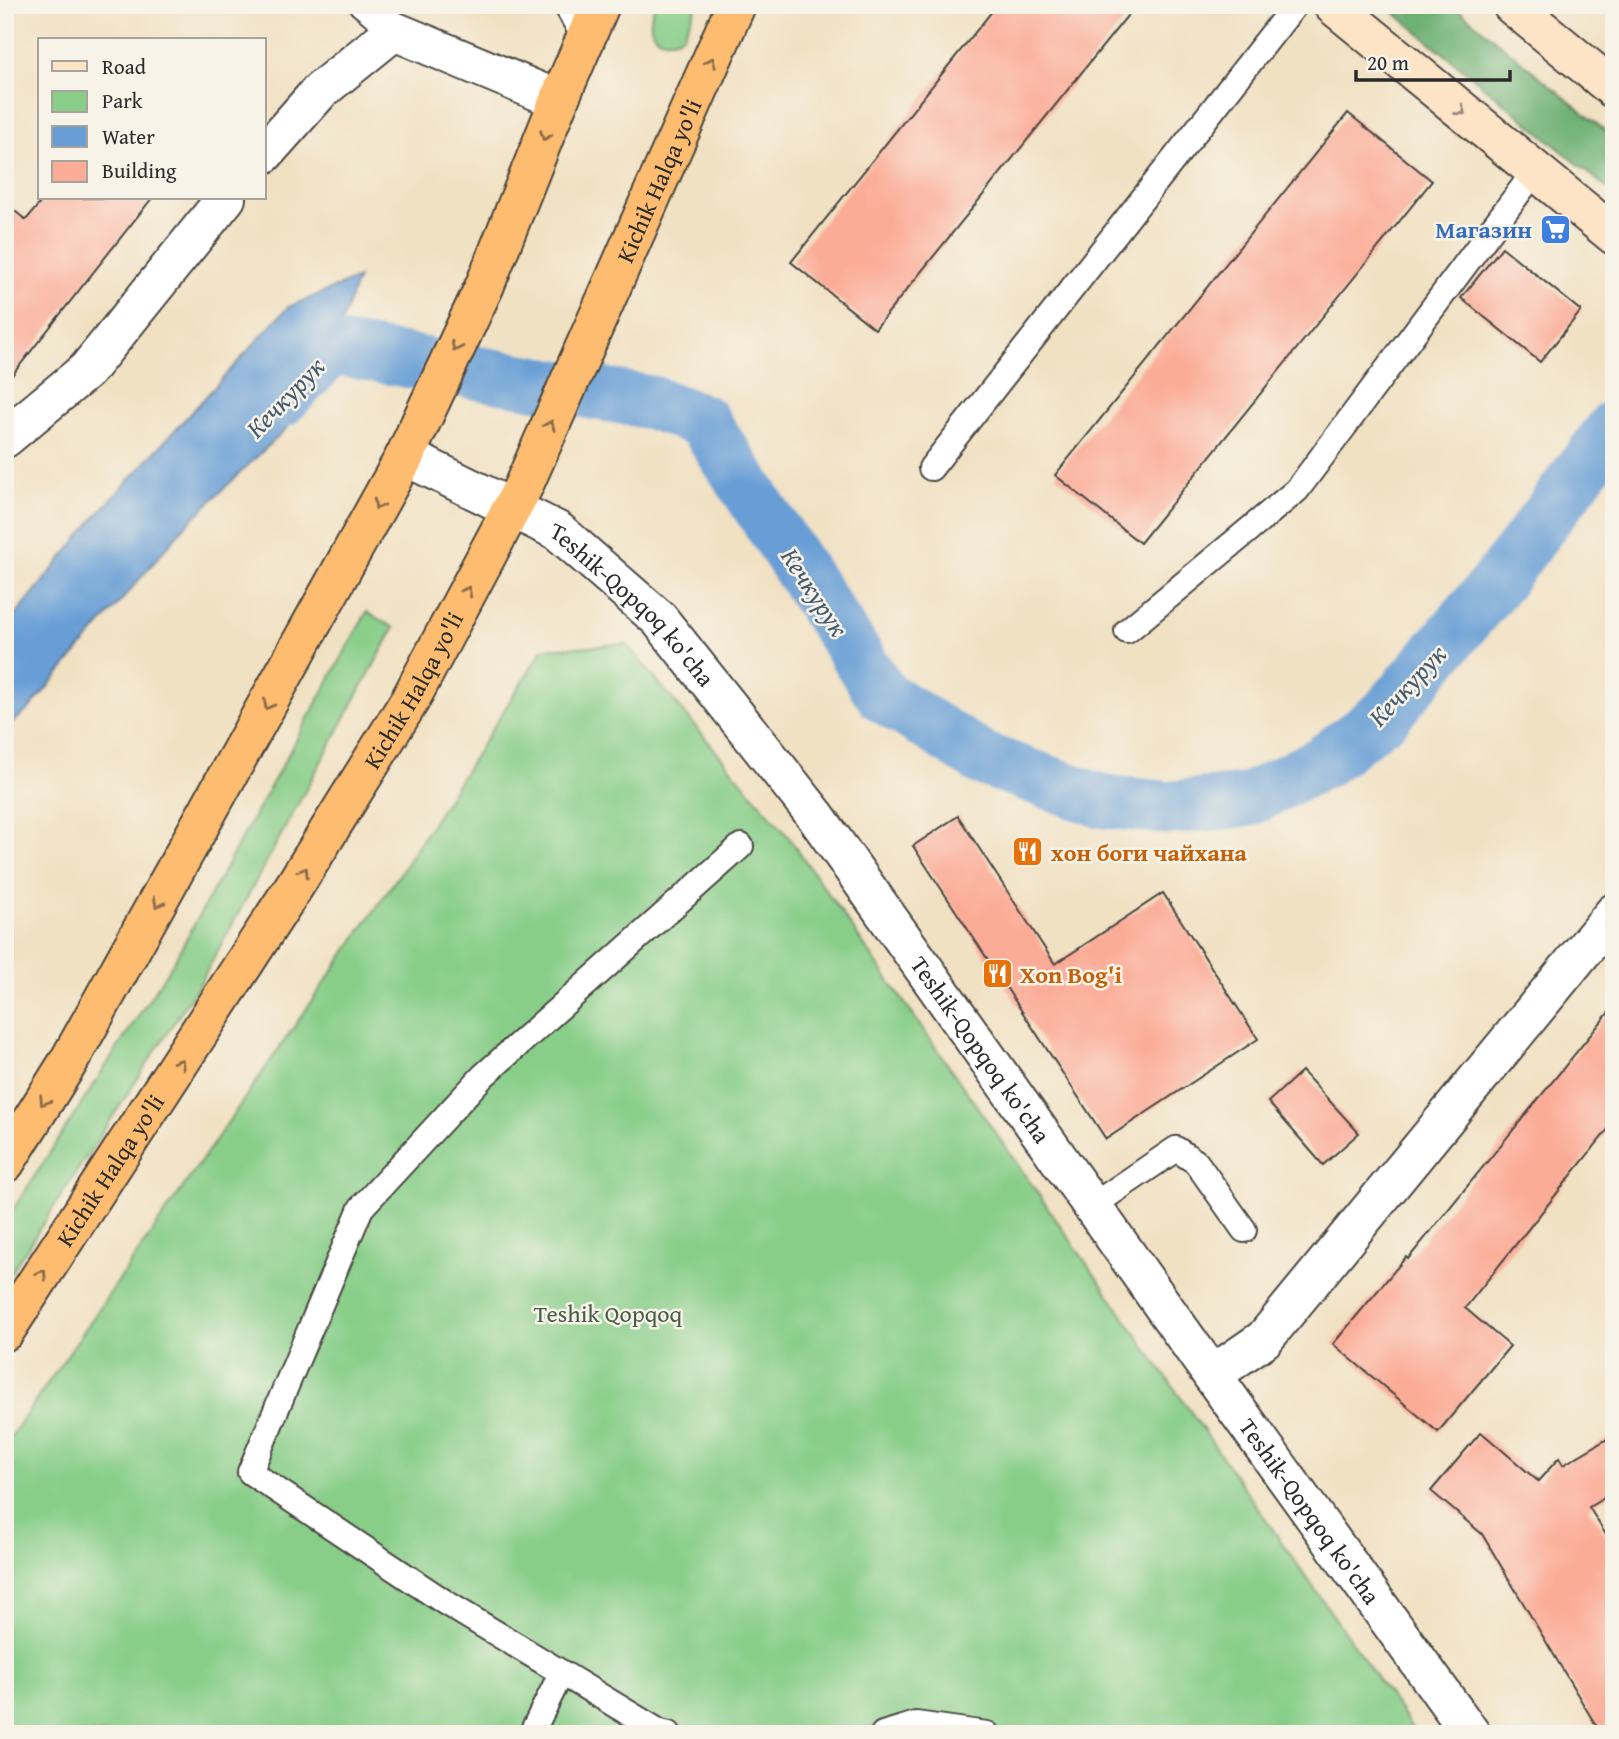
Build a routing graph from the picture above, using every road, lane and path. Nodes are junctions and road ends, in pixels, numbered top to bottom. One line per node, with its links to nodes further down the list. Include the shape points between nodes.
1 (362, 5): 8 (lane)
2 (566, 5): 9 (lane)
3 (600, 5): 9 (highway)
4 (736, 5): 19 (highway, Kichik Halqa yo'li, one-way to 4)
5 (1294, 5): 18 (lane)
6 (1333, 5): 13 (main road, one-way to 13)
7 (1512, 5): 10 (main road)
8 (394, 31): 11 (street); 12 (street, via 320,91)
9 (586, 41): 11 (highway)
10 (1614, 89)
11 (558, 100): 17 (highway, one-way to 17, via 485,285)
12 (266, 152)
13 (1535, 171): 15 (main road); 20 (lane, via 1297,490)
14 (224, 200): 16 (street, via 88,369)
15 (1614, 235)
16 (5, 438)
17 (407, 451): 19 (street, Teshik-Qopqoq ko'cha); 23 (highway, one-way to 23, via 69,1061)
18 (931, 468)
19 (517, 497): 24 (street, Teshik-Qopqoq ko'cha, via 659,619 815,815); 26 (highway, Kichik Halqa yo'li, one-way to 19, via 403,711)
20 (1127, 631)
21 (741, 846): 28 (lane, via 483,1076 361,1208 250,1472)
22 (1614, 913): 27 (street, via 1264,1339)
23 (5, 1163)
24 (1092, 1206): 25 (lane, via 1175,1149 1196,1162); 27 (street, Teshik-Qopqoq ko'cha)
25 (1244, 1230)
26 (5, 1331)
27 (1212, 1375): 33 (street, Teshik-Qopqoq ko'cha)
28 (561, 1674): 29 (lane); 30 (lane)
29 (531, 1734)
30 (669, 1734)
31 (883, 1734): 32 (lane, via 916,1724)
32 (987, 1734)
33 (1471, 1734)

